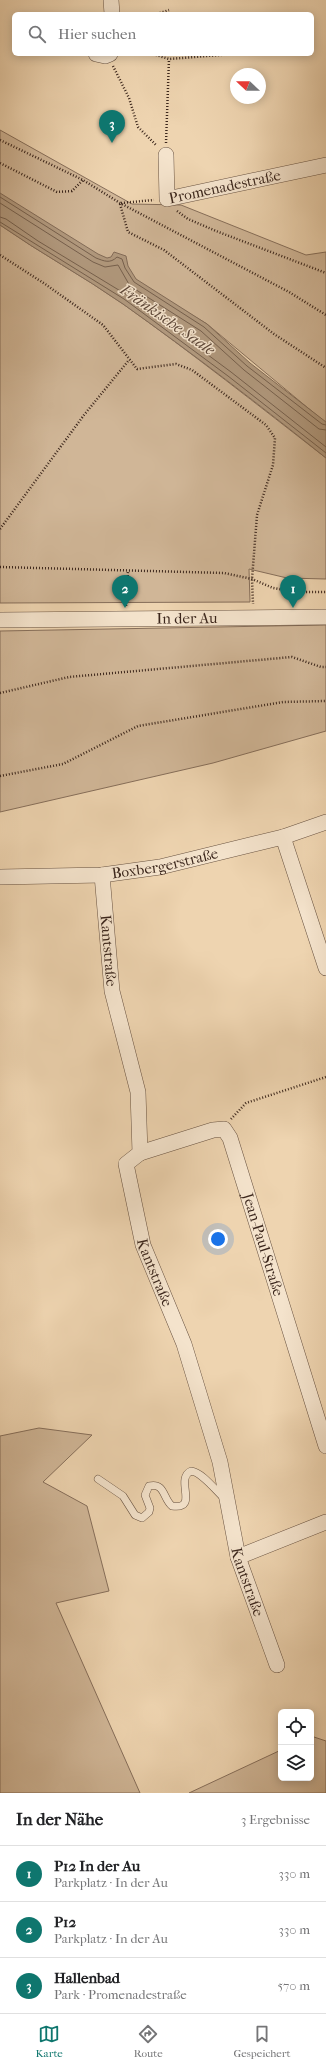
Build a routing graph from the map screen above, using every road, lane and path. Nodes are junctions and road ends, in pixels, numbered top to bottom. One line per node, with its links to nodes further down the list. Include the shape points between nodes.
1 (111, 0): 3 (street)
2 (168, 10): 4 (path)
3 (112, 12)
4 (162, 12)
5 (111, 56): 10 (path, via 116,74 129,98 138,127)
6 (159, 56): 8 (path)
7 (207, 56): 8 (path)
8 (169, 59): 10 (path)
9 (0, 140): 13 (path)
10 (166, 155): 14 (street, Promenadestraße)
11 (0, 162): 13 (path, via 57,192 72,191)
12 (326, 165): 14 (street, Promenadestraße)
13 (83, 180): 15 (path)
14 (166, 199): 15 (path); 17 (path, via 188,219)
15 (120, 203): 18 (path, via 289,292); 20 (path, via 128,232 164,250 274,334)
16 (0, 254): 19 (path, via 103,325)
17 (326, 273)
18 (326, 315)
19 (129, 360): 21 (path, via 84,415); 24 (path, via 138,370 176,364 192,370 266,425 276,438 273,465 257,515)
20 (326, 368)
21 (0, 529)
22 (0, 567): 23 (path)
23 (128, 571): 24 (path, via 224,573); 27 (path)
24 (252, 579): 25 (path, via 273,588 296,592); 28 (path)
25 (326, 592)
26 (326, 617): 28 (street, In der Au)
27 (126, 619): 28 (street, In der Au, via 199,616); 29 (street, In der Au)
28 (255, 619)
29 (0, 620)
30 (326, 667): 31 (path, via 292,657 69,677)
31 (0, 693)
32 (326, 701): 33 (path, via 282,702 138,726 63,764)
33 (0, 776)
34 (326, 822): 35 (street, Boxbergerstraße)
35 (283, 837): 36 (street, Boxbergerstraße, via 160,867); 38 (street)
36 (102, 875): 37 (street, Boxbergerstraße); 41 (street, Kantstraße, via 112,991 138,1092)
37 (0, 877)
38 (326, 968)
39 (326, 1077): 40 (path, via 246,1103)
40 (233, 1115)
41 (140, 1153): 42 (street, Jean-Paul-Straße, via 213,1130 224,1130 230,1138); 44 (street, Kantstraße, via 126,1164 143,1244 184,1344 220,1462)
42 (326, 1446)
43 (98, 1479): 44 (lane, via 123,1496 135,1515 142,1518 150,1512 145,1495 146,1489 156,1486 164,1492 172,1506 182,1505 187,1495 184,1478 191,1471 201,1474 211,1487)
44 (227, 1500): 46 (street, Kantstraße)
45 (326, 1522): 46 (street)
46 (238, 1557): 47 (street, Kantstraße)
47 (277, 1665)

